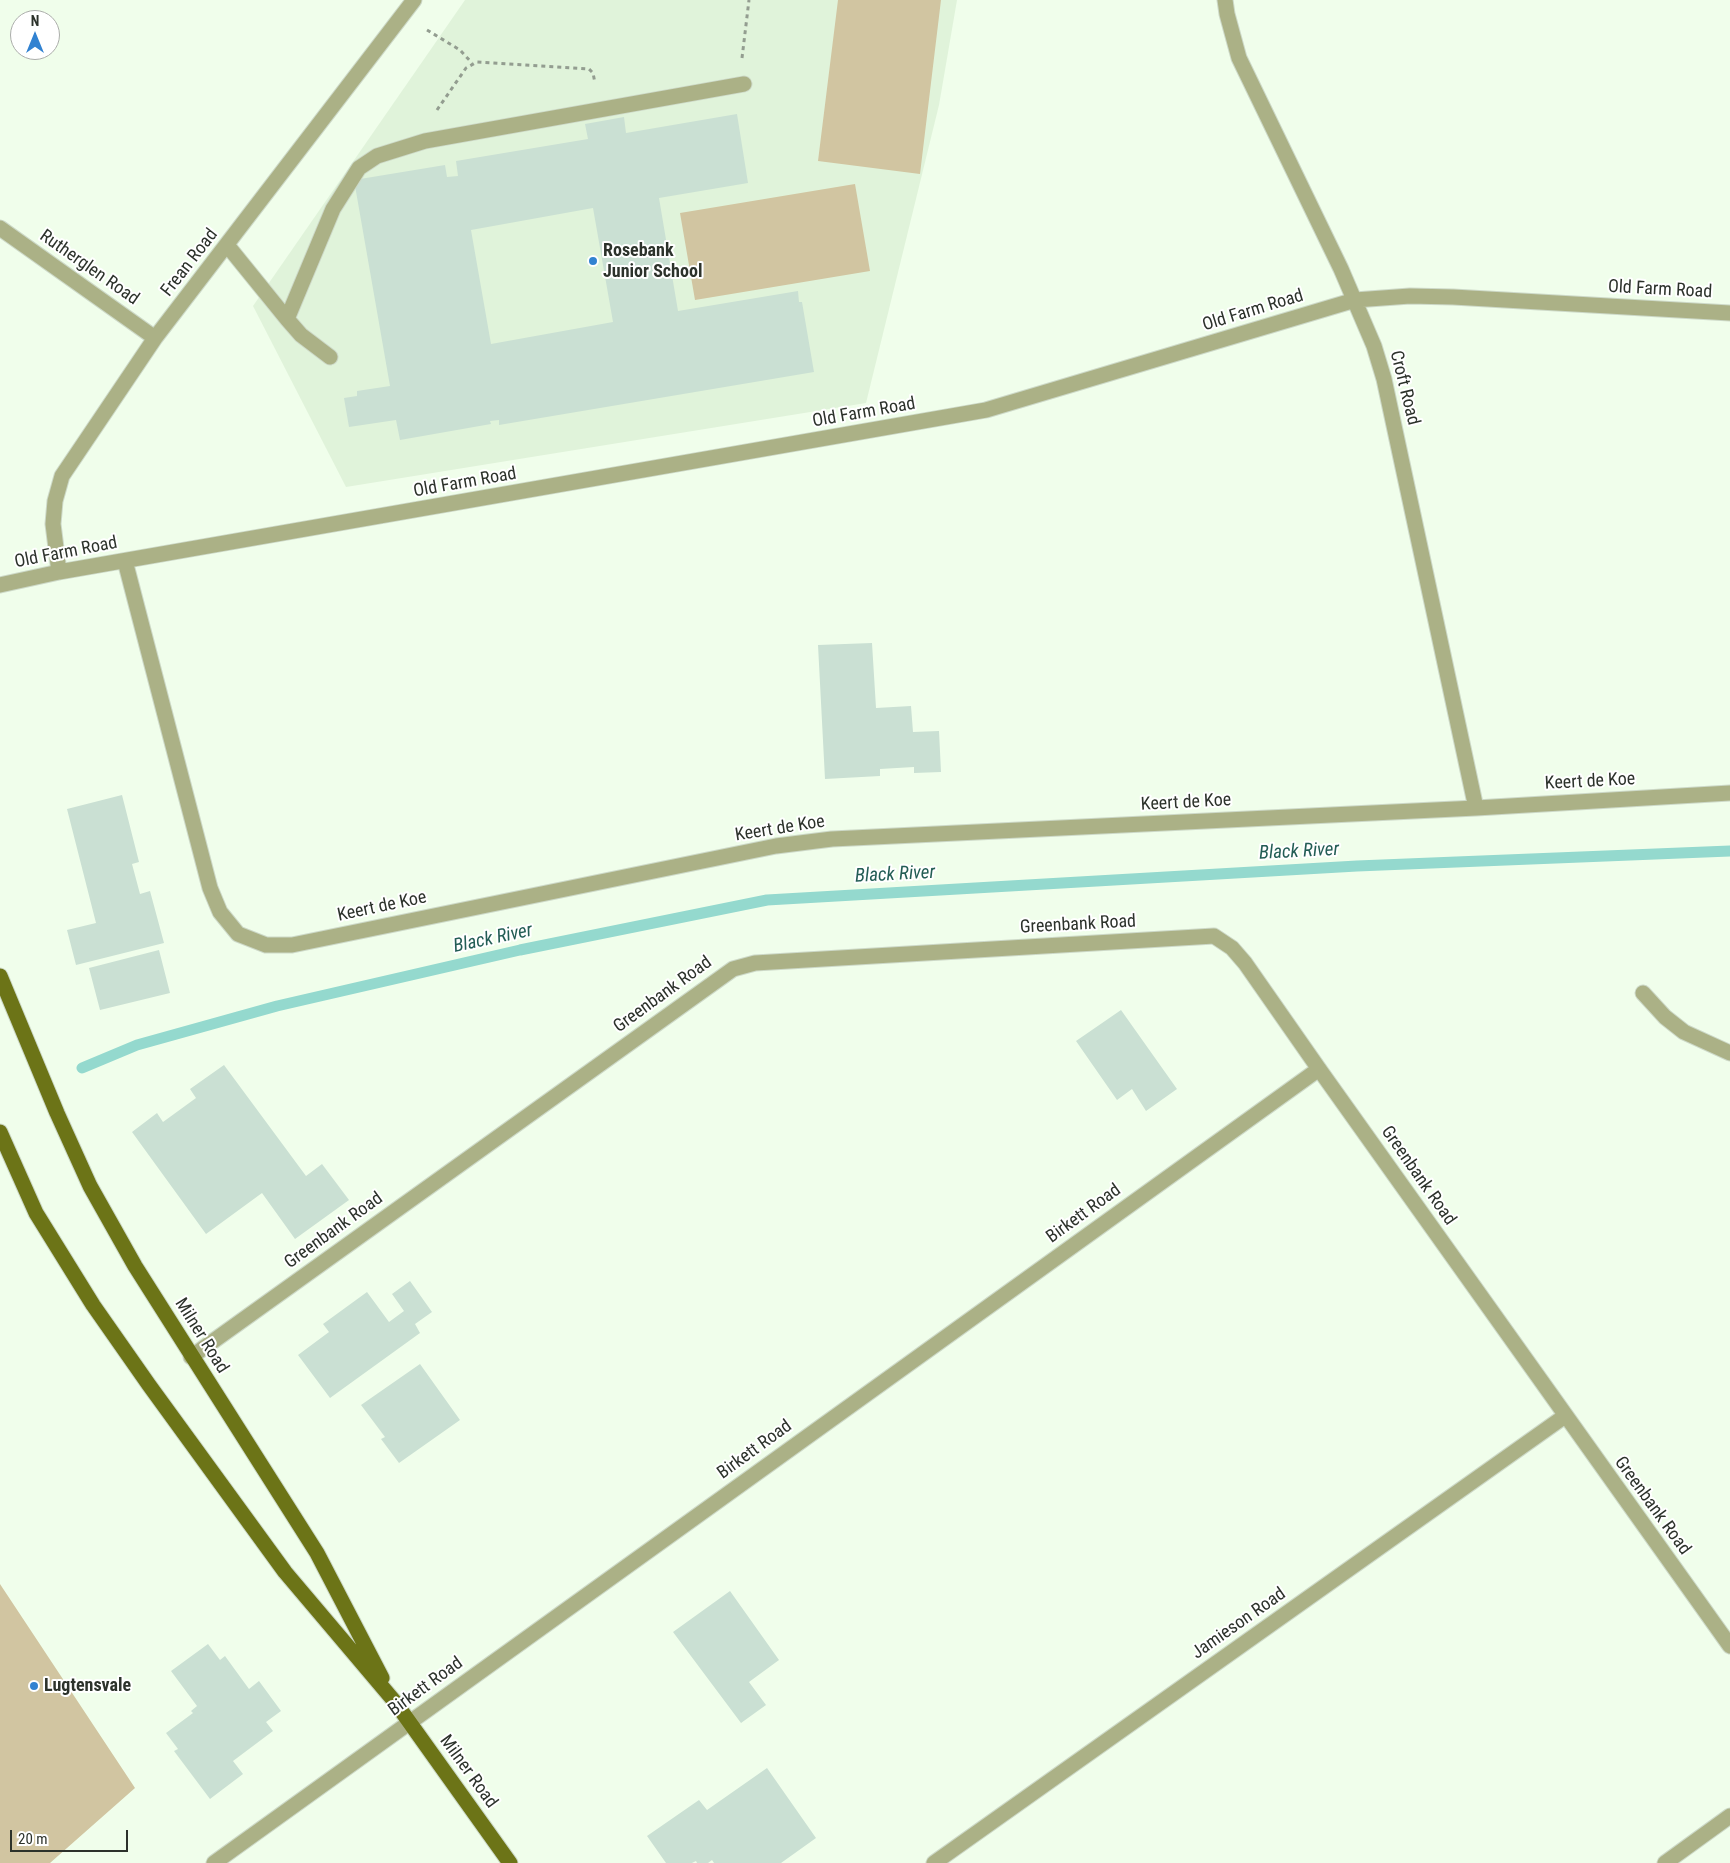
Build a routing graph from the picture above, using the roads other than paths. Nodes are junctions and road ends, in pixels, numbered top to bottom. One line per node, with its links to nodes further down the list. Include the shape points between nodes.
1 (414, 0): 5 (street, Frean Road)
2 (1226, 0): 6 (street, Croft Road, via 1240,58)
3 (742, 85): 8 (street, via 425,141 377,156 359,168 333,210)
4 (0, 228): 9 (street, Rutherglen Road)
5 (227, 245): 8 (street); 9 (street, Frean Road)
6 (1355, 300): 7 (street, Old Farm Road, via 1453,297); 11 (street, Old Farm Road, via 986,410); 15 (street, Croft Road, via 1384,379)
7 (1730, 313)
8 (287, 319): 10 (street, via 301,335)
9 (156, 338): 12 (street, Frean Road, via 62,476 53,524)
10 (330, 357)
11 (125, 561): 12 (street, Old Farm Road); 15 (street, Keert de Koe, via 210,888 220,912 238,934 266,945 292,945 776,846 832,839)
12 (59, 572): 13 (street, Old Farm Road)
13 (0, 585)
14 (1730, 793): 15 (street, Keert de Koe)
15 (1476, 808)
16 (0, 976): 21 (main road, Milner Road, via 90,1186)
17 (1643, 993): 18 (street, via 1684,1032)
18 (1730, 1053)
19 (1319, 1069): 21 (street, Greenbank Road, via 1245,963 1232,948 1214,936 755,963 733,969); 22 (street, Greenbank Road); 25 (street, Birkett Road)
20 (0, 1132): 24 (main road, Milner Road, via 36,1213 93,1305 285,1572)
21 (191, 1357): 24 (main road, Milner Road, via 317,1553)
22 (1565, 1416): 23 (street, Greenbank Road); 29 (street, Jamieson Road)
23 (1730, 1646)
24 (395, 1702): 25 (main road, Milner Road)
25 (409, 1722): 27 (street, Birkett Road); 28 (main road, Milner Road)
26 (1730, 1816): 30 (street)
27 (214, 1863)
28 (510, 1863)
29 (934, 1863)
30 (1665, 1863)

